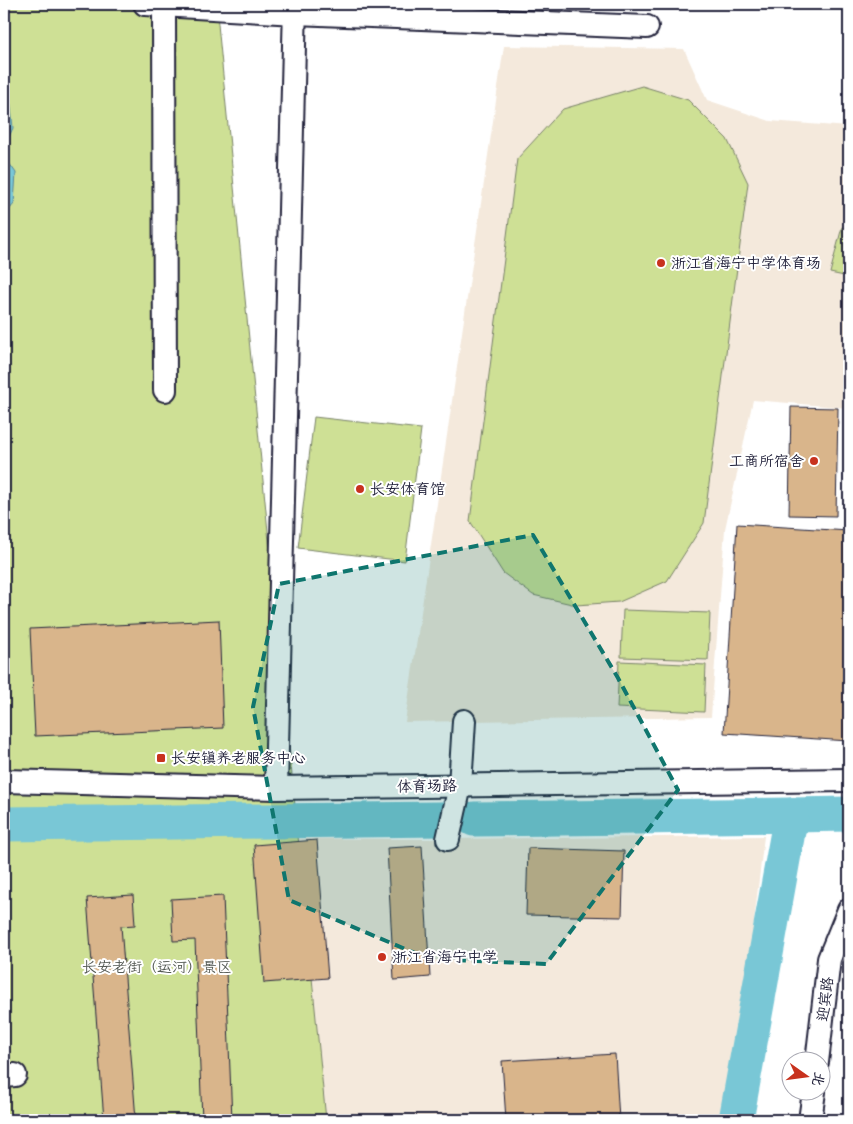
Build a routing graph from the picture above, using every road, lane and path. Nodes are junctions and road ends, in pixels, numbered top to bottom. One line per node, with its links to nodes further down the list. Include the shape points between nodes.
1 (157, 4): 2 (street); 4 (street)
2 (295, 8): 3 (street); 9 (street)
3 (647, 28)
4 (165, 390)
5 (464, 721): 8 (street)
6 (848, 775): 8 (street, 体育场路)
7 (4, 781): 9 (street, 体育场路)
8 (460, 786): 9 (street, 体育场路); 10 (street)
9 (276, 788)
10 (448, 839)
11 (849, 910): 12 (street, 迎宾路, via 829,959)
12 (818, 1052)
13 (813, 1102): 14 (street)
14 (810, 1120)

